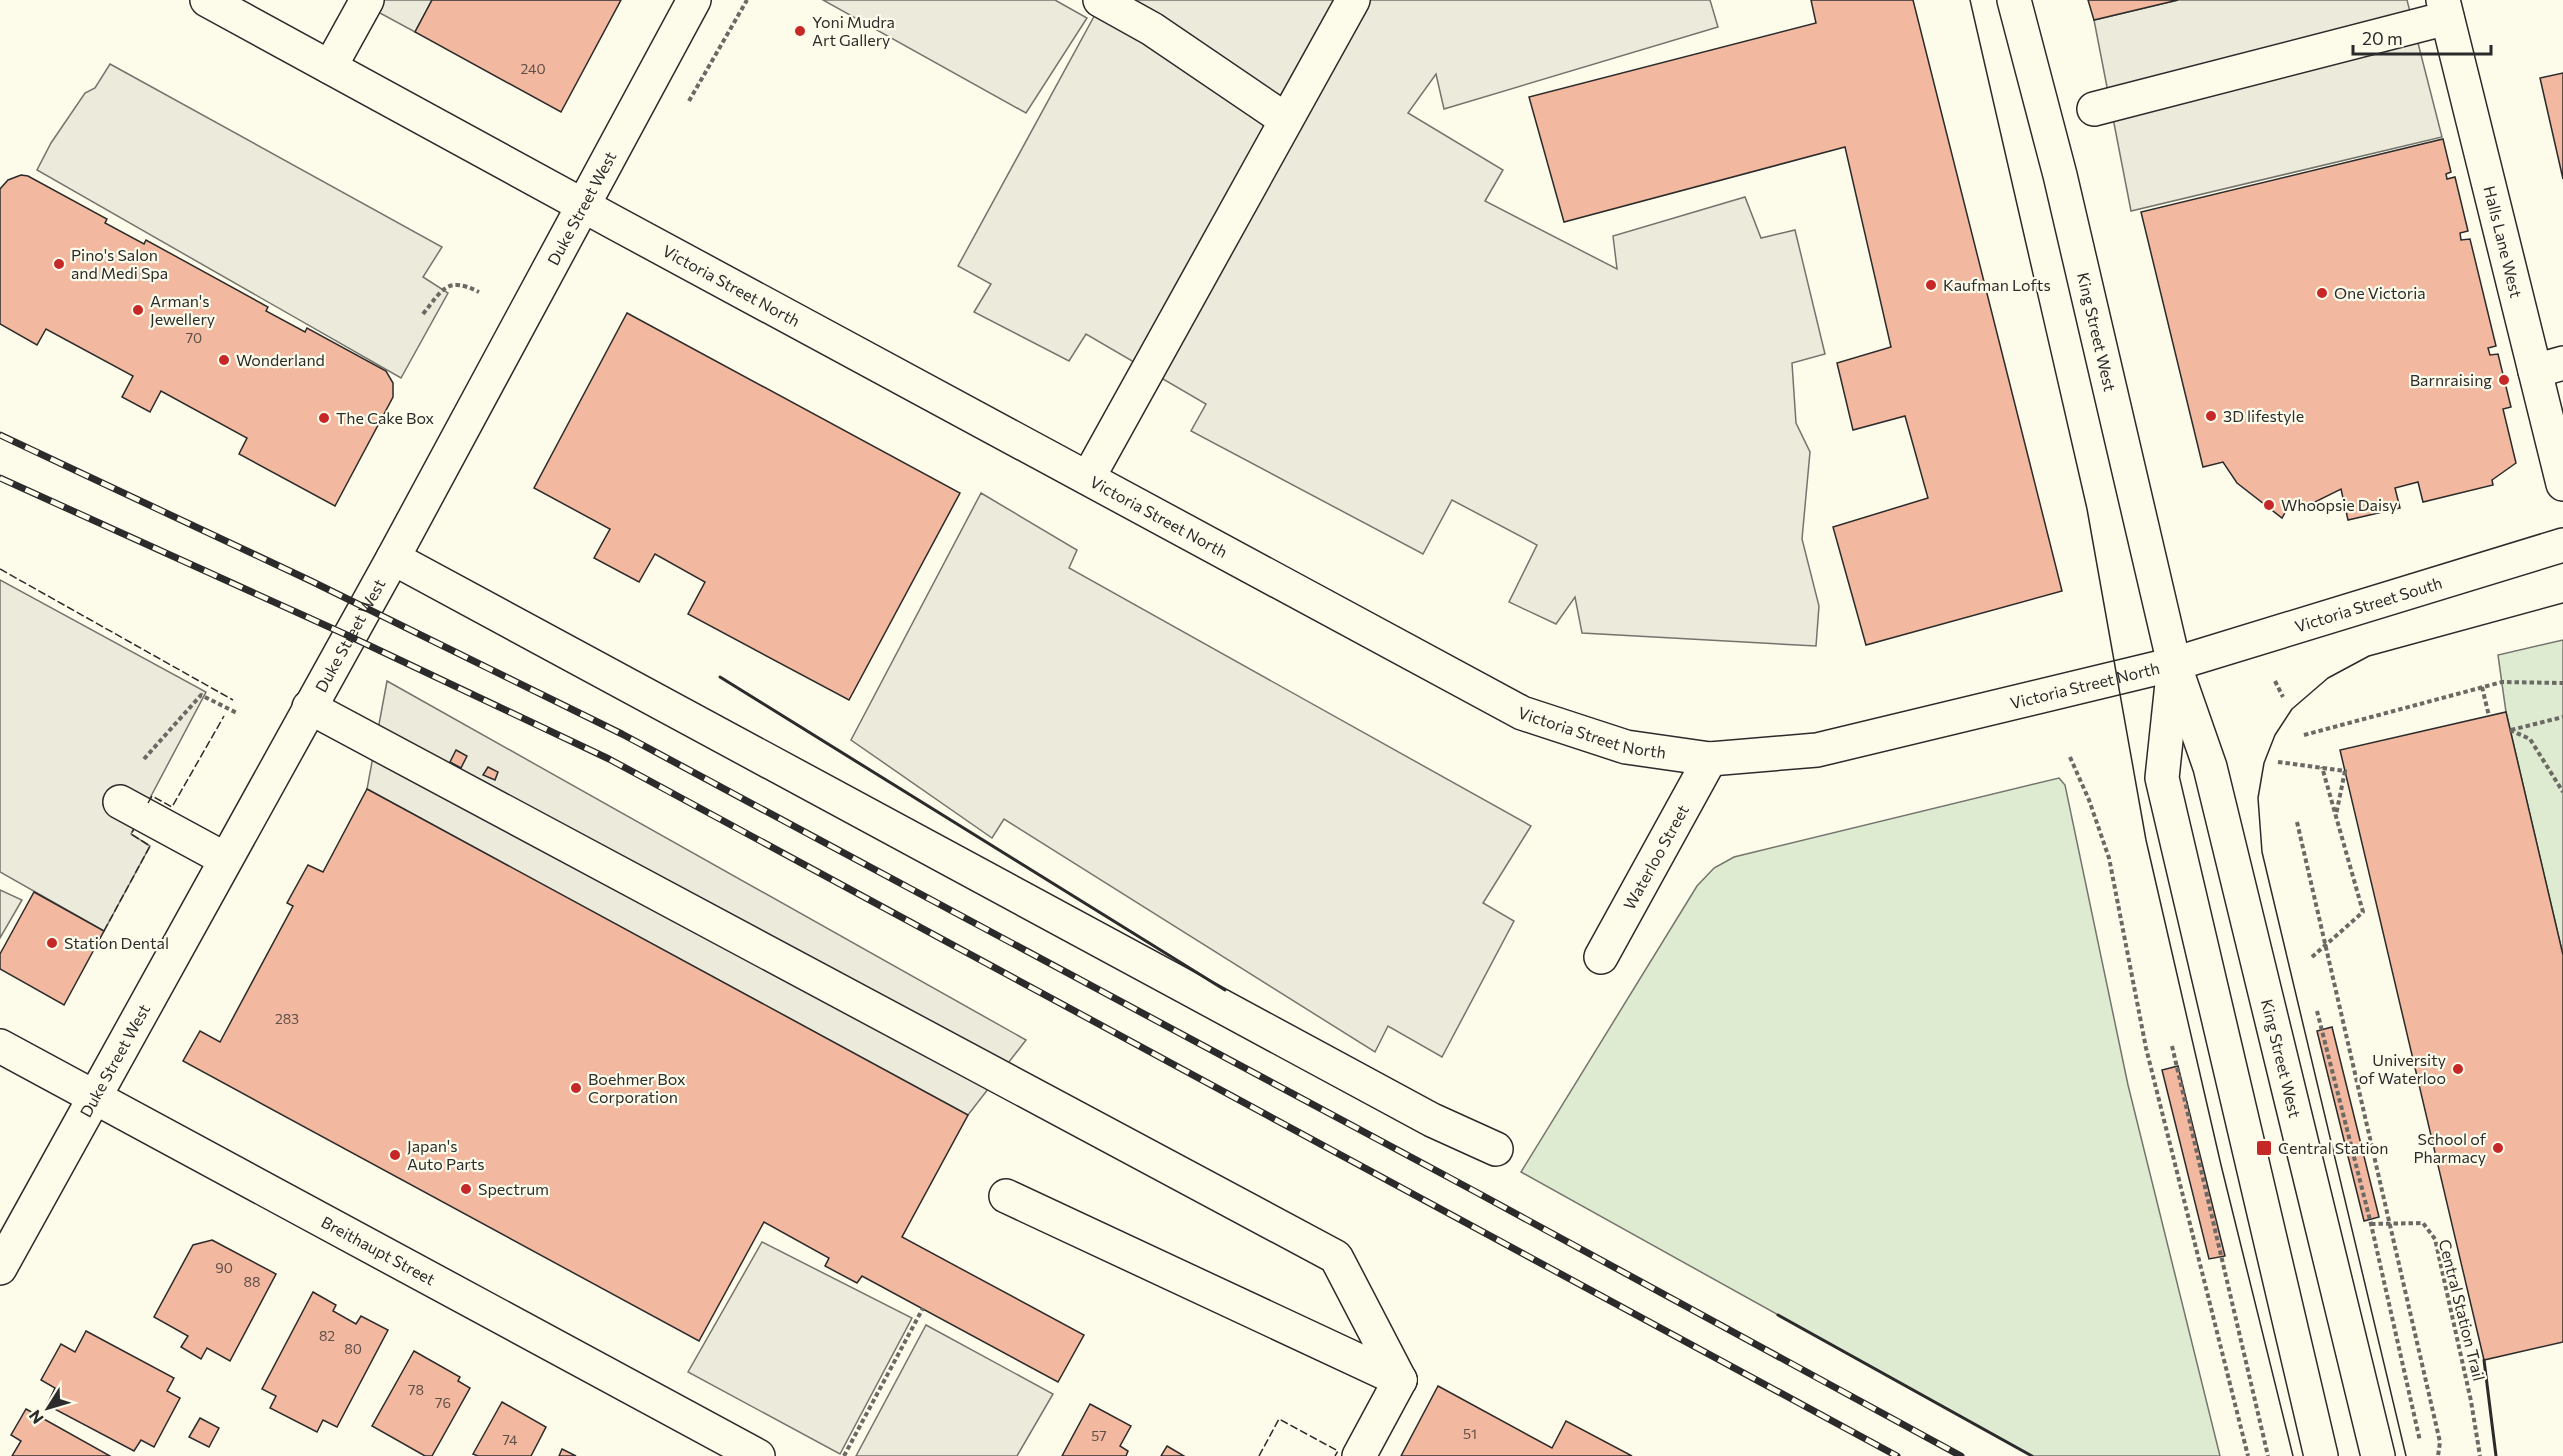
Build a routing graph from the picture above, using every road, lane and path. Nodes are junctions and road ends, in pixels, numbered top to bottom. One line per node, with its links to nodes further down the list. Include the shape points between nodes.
1 (207, 0): 9 (main road, Victoria Street North)
2 (367, 0): 9 (main road)
3 (694, 0): 13 (main road, Duke Street West)
4 (747, 0): 11 (path)
5 (1100, 0): 12 (main road, via 1152,29)
6 (1353, 0): 12 (main road)
7 (2014, 0): 21 (main road, King Street West, via 2060,175)
8 (2445, 9): 10 (main road); 16 (main road, Halls Lane West)
9 (330, 67): 13 (main road, Victoria Street North)
10 (2094, 109)
11 (684, 110)
12 (1286, 120): 17 (main road)
13 (584, 206): 17 (main road, Victoria Street North); 20 (main road, Duke Street West)
14 (479, 292): 15 (path, via 465,285 446,286)
15 (423, 314)
16 (2549, 367): 18 (main road, Halls Lane West)
17 (1088, 478): 33 (main road, Victoria Street North, via 1522,713 1626,747)
18 (2563, 484)
19 (2563, 545): 21 (main road, Victoria Street South)
20 (393, 558): 26 (main road, Duke Street West); 48 (main road, via 1432,1120)
21 (2174, 664): 33 (main road, Victoria Street North, via 1817,750); 61 (main road, King Street West, via 2162,778); 62 (main road, King Street West, via 2210,767)
22 (2275, 681): 25 (path)
23 (2563, 683): 24 (path, via 2502,682)
24 (2482, 687): 28 (path); 30 (path)
25 (2283, 698)
26 (309, 707): 40 (main road, Duke Street West); 54 (main road, via 1336,1257)
27 (237, 713): 32 (path, via 201,695)
28 (2489, 716)
29 (2563, 717): 36 (path, via 2510,730 2530,740)
30 (2304, 735)
31 (2070, 757): 59 (path, via 2109,858 2146,1048)
32 (144, 759)
33 (1710, 759): 42 (main road, Waterloo Street)
34 (2278, 762): 35 (path)
35 (2322, 767): 38 (path); 38 (path, via 2345,771)
36 (2563, 792)
37 (120, 802): 40 (main road)
38 (2336, 816): 41 (path, via 2363,912)
39 (2297, 822): 41 (path)
40 (225, 859): 47 (main road, Duke Street West)
41 (2325, 945): 43 (path); 51 (path)
42 (1601, 957)
43 (2312, 957)
44 (2317, 1011): 50 (path)
45 (0, 1046): 47 (main road, Breithaupt Street)
46 (2172, 1046): 60 (path)
47 (95, 1095): 52 (main road, Duke Street West); 56 (main road, Breithaupt Street)
48 (1496, 1149)
49 (1006, 1196): 54 (main road)
50 (2371, 1224): 51 (path, Central Station Trail); 55 (path)
51 (2389, 1224): 63 (path, via 2439,1442); 64 (path, Central Station Trail, via 2422,1223 2435,1239)
52 (0, 1268)
53 (923, 1308): 57 (path)
54 (1400, 1380): 58 (main road)
55 (2420, 1444)
56 (758, 1456)
57 (844, 1456)
58 (1359, 1456)
59 (2248, 1456)
60 (2268, 1456)
61 (2321, 1456)
62 (2378, 1456)
63 (2438, 1456)
64 (2480, 1456)

